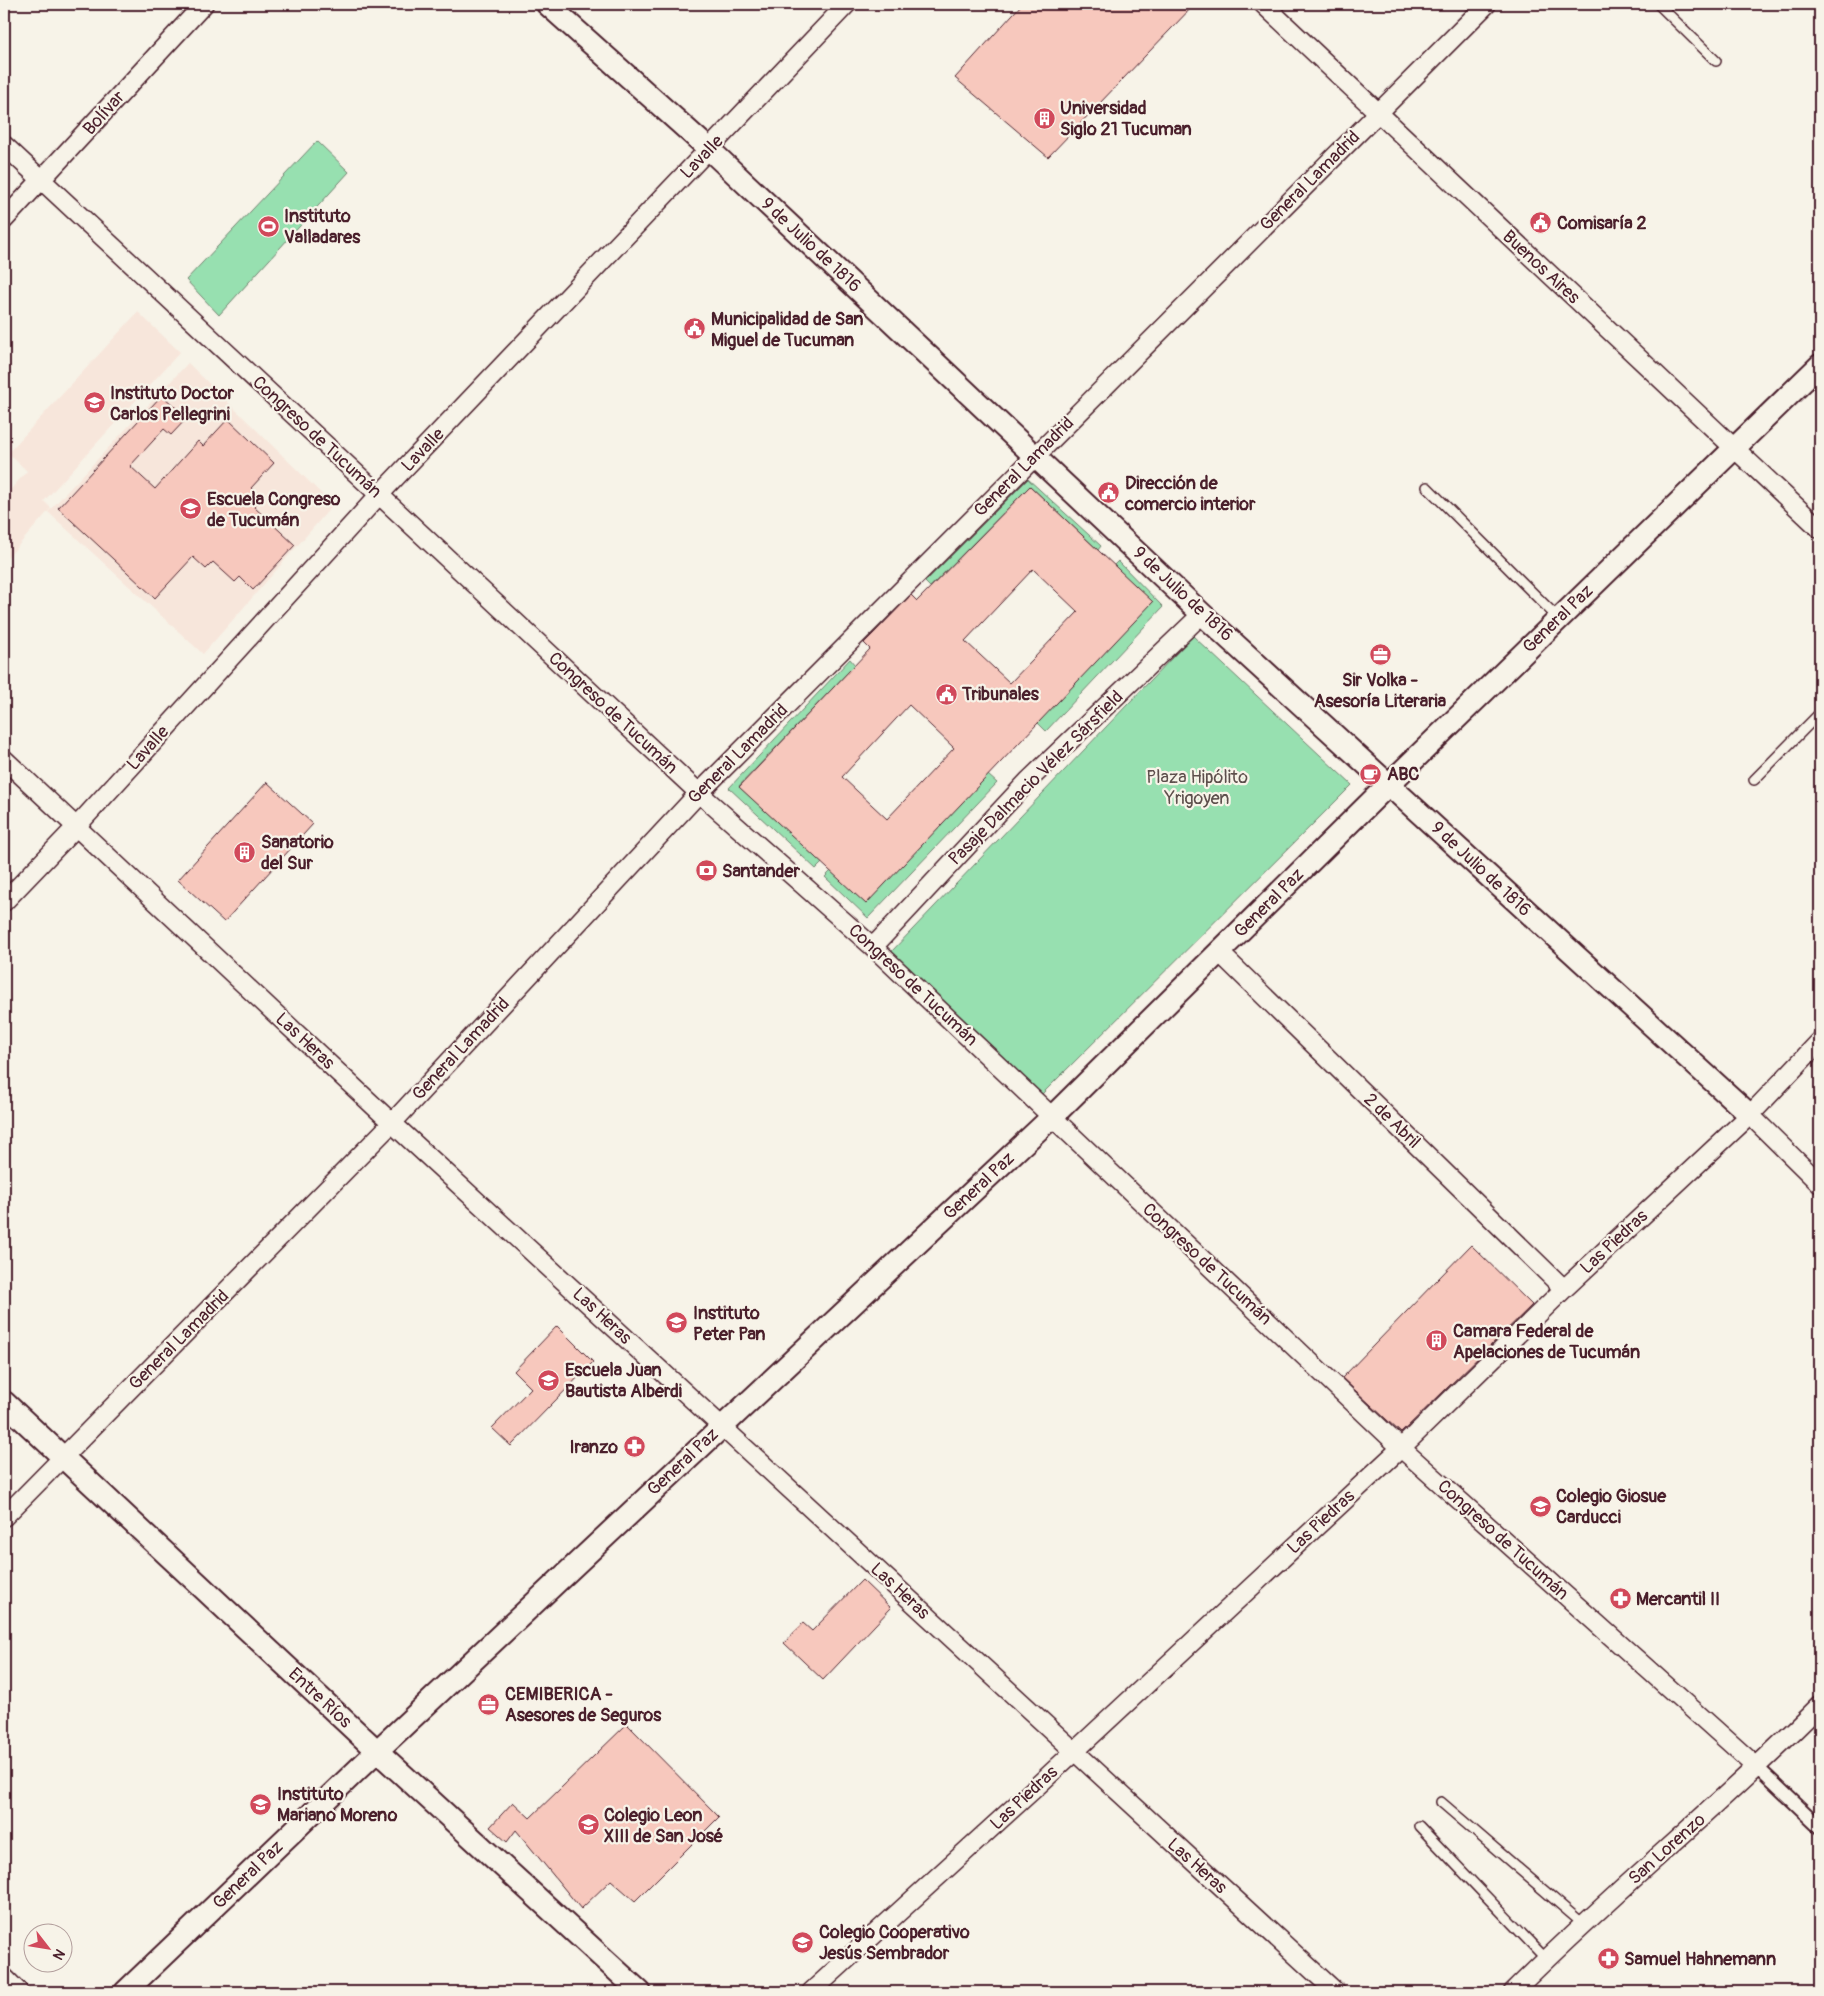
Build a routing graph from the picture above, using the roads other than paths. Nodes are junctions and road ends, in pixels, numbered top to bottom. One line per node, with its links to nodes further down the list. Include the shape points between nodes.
1 (204, 4): 11 (street, Bolívar)
2 (547, 4): 10 (street, 9 de Julio de 1816)
3 (847, 4): 10 (street, Lavalle)
4 (1263, 4): 8 (street, Buenos Aires)
5 (1487, 4): 8 (street, General Lamadrid)
6 (1658, 4): 7 (lane)
7 (1716, 61)
8 (1378, 113): 14 (street, Buenos Aires); 15 (street, General Lamadrid)
9 (4, 145): 11 (street, Congreso de Tucumán)
10 (710, 150): 15 (street, 9 de Julio de 1816); 17 (street, Lavalle)
11 (42, 181): 12 (street, Bolívar); 17 (street, Congreso de Tucumán)
12 (4, 220)
13 (1820, 365): 14 (street, General Paz)
14 (1734, 449): 18 (street, Buenos Aires); 20 (street, General Paz)
15 (1036, 455): 19 (street, 9 de Julio de 1816); 25 (street, General Lamadrid)
16 (1427, 487): 20 (lane)
17 (379, 496): 25 (street, Congreso de Tucumán); 26 (street, Lavalle)
18 (1820, 529)
19 (1202, 614): 24 (street, 9 de Julio de 1816); 28 (street, Pasaje Dalmacio Vélez Sársfield, via 1029,780)
20 (1559, 619): 24 (street, General Paz)
21 (1820, 713): 23 (lane)
22 (4, 759): 26 (street, Las Heras)
23 (1754, 780)
24 (1388, 784): 29 (street, General Paz); 31 (street, 9 de Julio de 1816)
25 (699, 793): 28 (street, Congreso de Tucumán); 33 (street, General Lamadrid)
26 (77, 826): 27 (street, Lavalle); 33 (street, Las Heras)
27 (4, 902)
28 (873, 947): 32 (street, Congreso de Tucumán)
29 (1219, 952): 32 (street, General Paz); 35 (street, 2 de Abril)
30 (1820, 1041): 31 (street, Las Piedras)
31 (1750, 1116): 34 (street, 9 de Julio de 1816); 35 (street, Las Piedras)
32 (1052, 1118): 37 (street, General Paz); 38 (street, Congreso de Tucumán)
33 (392, 1123): 37 (street, Las Heras); 39 (street, General Lamadrid)
34 (1820, 1184)
35 (1564, 1289): 38 (street, Las Piedras)
36 (4, 1402): 39 (street, Entre Ríos)
37 (722, 1426): 42 (street, General Paz); 43 (street, Las Heras)
38 (1401, 1448): 43 (street, Las Piedras); 44 (street, Congreso de Tucumán)
39 (63, 1458): 40 (street, General Lamadrid); 42 (street, Entre Ríos)
40 (4, 1518)
41 (1820, 1705): 44 (street, San Lorenzo)
42 (377, 1751): 52 (street, General Paz); 53 (street, Entre Ríos)
43 (1073, 1752): 54 (street, Las Piedras); 55 (street, Las Heras)
44 (1758, 1768): 47 (street, Congreso de Tucumán); 48 (street, San Lorenzo)
45 (1441, 1802): 48 (lane)
46 (1419, 1826): 49 (lane)
47 (1820, 1827)
48 (1582, 1924): 49 (street, San Lorenzo)
49 (1546, 1959): 56 (street, San Lorenzo)
50 (4, 1977): 51 (street)
51 (19, 1992)
52 (125, 1992)
53 (640, 1992)
54 (811, 1992)
55 (1336, 1992)
56 (1512, 1992)

